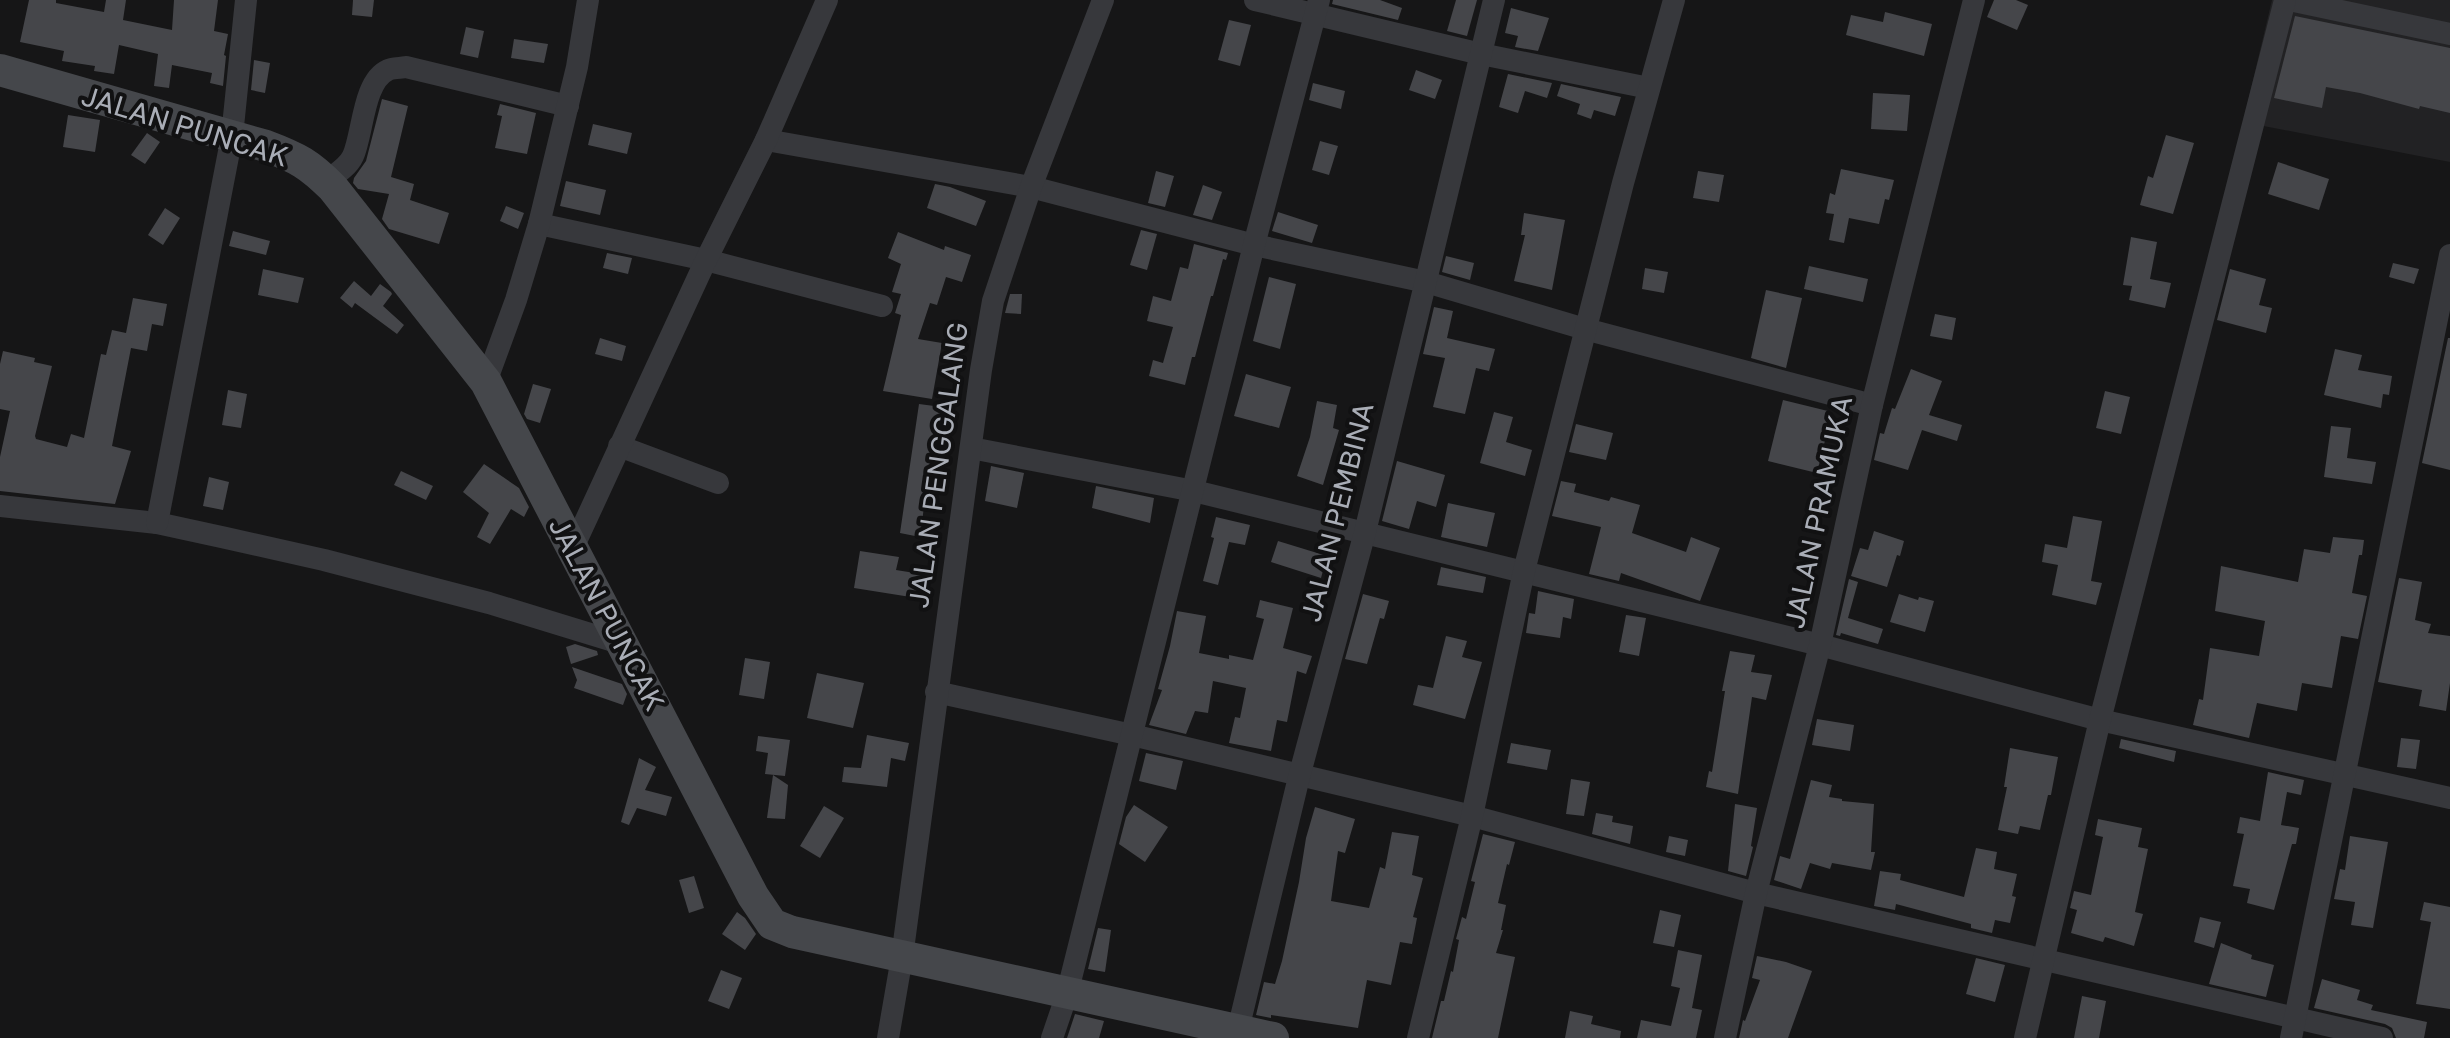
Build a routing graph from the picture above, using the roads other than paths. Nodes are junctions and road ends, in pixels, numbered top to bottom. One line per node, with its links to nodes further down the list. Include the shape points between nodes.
1 (246, 0): 16 (street)
2 (588, 0): 15 (street)
3 (827, 0): 17 (street)
4 (1103, 0): 19 (street, JALAN PENGGALANG)
5 (1255, 0): 10 (street)
6 (1494, 0): 12 (street, JALAN PEMBINA)
7 (1674, 0): 14 (street)
8 (1974, 0): 28 (street, JALAN PRAMUKA)
9 (2287, 0): 11 (street); 41 (street)
10 (1317, 7): 12 (street); 21 (street)
11 (2450, 34)
12 (1481, 54): 14 (street); 24 (street, JALAN PEMBINA)
13 (0, 70): 16 (street, JALAN PUNCAK)
14 (1649, 88): 26 (street)
15 (568, 106): 18 (street, via 406,67 387,70 371,91 353,157); 20 (street)
16 (232, 136): 18 (street, JALAN PUNCAK, via 292,156); 34 (street)
17 (766, 140): 19 (street); 23 (street)
18 (326, 181): 27 (street, JALAN PUNCAK)
19 (1031, 187): 21 (street); 30 (street, JALAN PENGGALANG, via 993,301)
20 (539, 224): 23 (street); 27 (street)
21 (1254, 245): 24 (street); 32 (street)
22 (2450, 255): 43 (street)
23 (706, 260): 25 (street); 29 (street)
24 (1426, 282): 26 (street); 35 (street, JALAN PEMBINA)
25 (882, 306)
26 (1585, 329): 28 (street); 37 (street)
27 (486, 382): 36 (street, JALAN PUNCAK)
28 (1872, 405): 39 (street, JALAN PRAMUKA)
29 (619, 446): 31 (street); 36 (street)
30 (971, 448): 32 (street); 40 (street, JALAN PENGGALANG)
31 (718, 483)
32 (1194, 491): 35 (street); 42 (street)
33 (0, 506): 34 (street)
34 (157, 523): 38 (street, via 395,578)
35 (1365, 532): 37 (street); 44 (street, JALAN PEMBINA)
36 (572, 550): 38 (street, JALAN PUNCAK)
37 (1524, 571): 39 (street); 46 (street)
38 (623, 644): 48 (street, JALAN PUNCAK, via 766,918 781,929)
39 (1820, 645): 41 (street); 47 (street, JALAN PRAMUKA)
40 (936, 692): 42 (street); 48 (street, JALAN PENGGALANG)
41 (2100, 720): 43 (street); 49 (street)
42 (1132, 735): 44 (street); 50 (street)
43 (2345, 775): 45 (street); 51 (street)
44 (1299, 777): 46 (street); 52 (street, JALAN PEMBINA)
45 (2450, 798)
46 (1472, 816): 47 (street); 56 (street)
47 (1756, 893): 49 (street); 57 (street, JALAN PRAMUKA)
48 (902, 957): 50 (street, JALAN PUNCAK); 53 (street, JALAN PENGGALANG)
49 (2043, 959): 51 (street); 58 (street)
50 (1067, 994): 52 (street, JALAN PUNCAK); 54 (street)
51 (2293, 1028): 59 (street)
52 (1237, 1034): 55 (street, JALAN PUNCAK)
53 (888, 1038)
54 (1052, 1038)
55 (1273, 1038)
56 (1418, 1038)
57 (1725, 1038)
58 (2025, 1038)
59 (2382, 1038)

